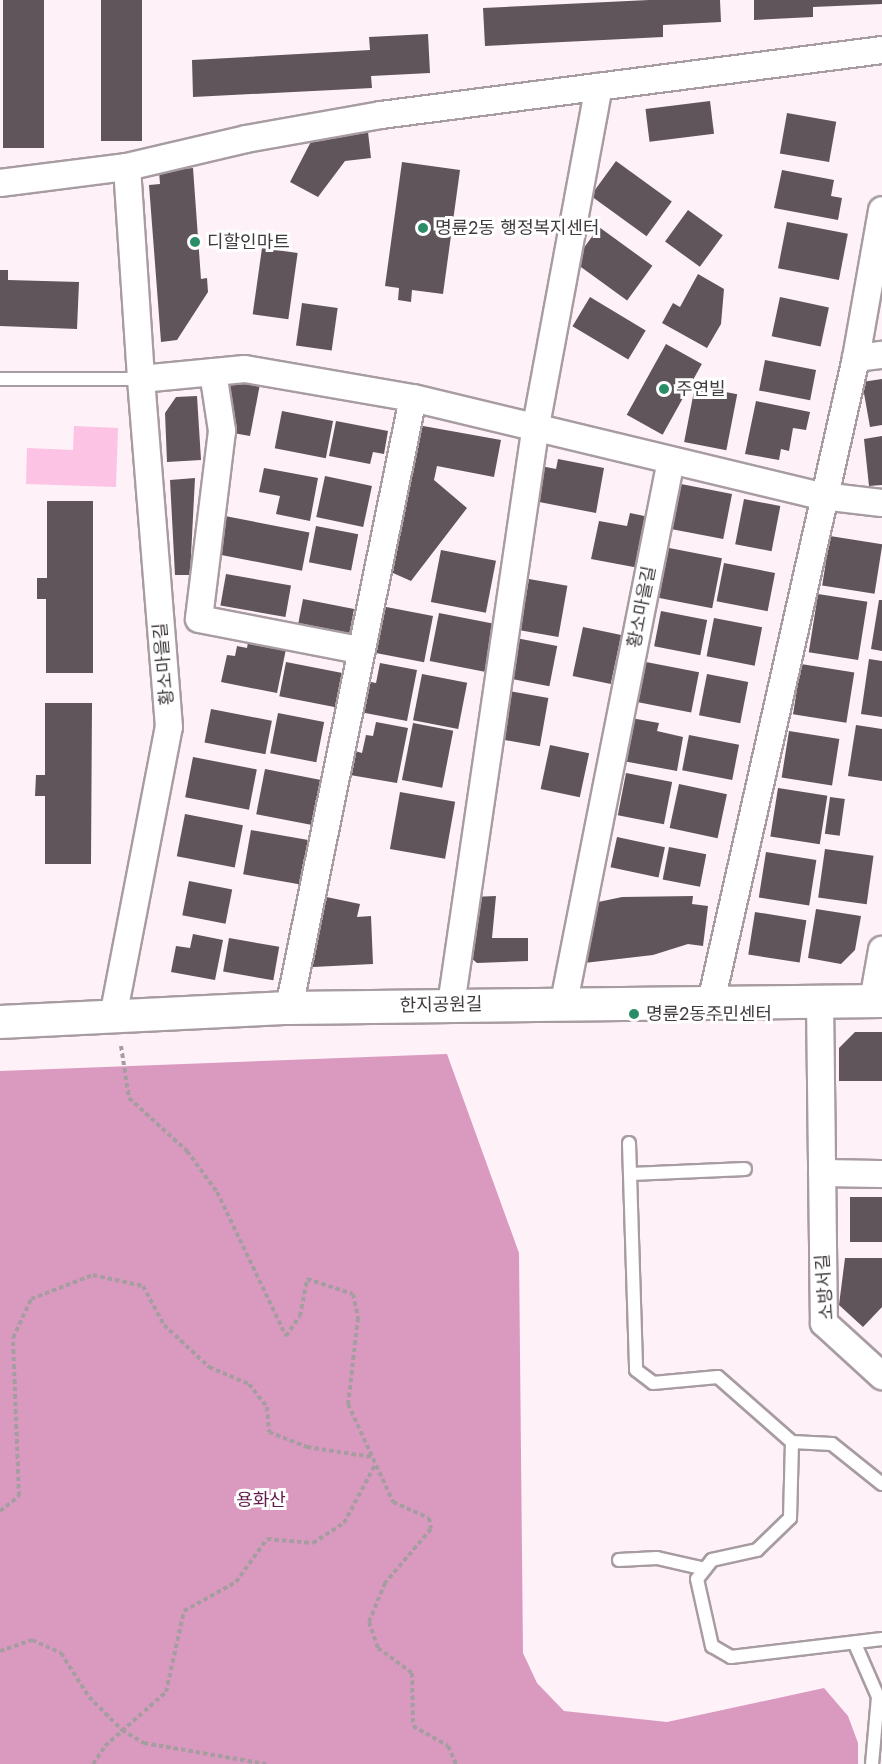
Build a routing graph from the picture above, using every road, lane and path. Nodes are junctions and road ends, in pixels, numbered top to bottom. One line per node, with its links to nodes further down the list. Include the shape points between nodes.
1 (882, 50): 2 (street)
2 (599, 87): 3 (street, via 381,115 246,139); 12 (street)
3 (127, 167): 4 (street); 9 (street, 황소마을길)
4 (0, 183)
5 (882, 210): 7 (street)
6 (882, 355): 7 (street)
7 (856, 358): 14 (street)
8 (213, 372): 9 (street); 11 (street, via 245,369); 16 (street, via 222,431 198,620)
9 (141, 379): 10 (lane); 25 (street, 황소마을길, via 168,727)
10 (0, 380)
11 (413, 398): 12 (street); 16 (street)
12 (535, 430): 13 (street); 22 (street)
13 (670, 460): 14 (street); 20 (street, 황소마을길)
14 (822, 496): 15 (street); 21 (street)
15 (882, 503)
16 (359, 650): 23 (street)
17 (882, 950): 19 (street)
18 (820, 1000): 19 (street, 한지공원길); 21 (street, 한지공원길); 28 (street, 소방서길)
19 (877, 1001)
20 (564, 1002): 21 (street, 한지공원길); 22 (street, 한지공원길)
21 (711, 1002)
22 (450, 1005): 23 (street, 한지공원길)
23 (289, 1008): 25 (street, 한지공원길)
24 (0, 1022): 25 (street, 한지공원길)
25 (117, 1029): 33 (path, via 129,1098 187,1151 217,1192 286,1336 300,1316 307,1279 354,1294 358,1318 348,1404)
26 (629, 1143): 29 (lane)
27 (745, 1169): 29 (lane)
28 (822, 1173): 30 (street); 31 (street, 소방서길, via 824,1323)
29 (631, 1174): 32 (lane, via 636,1370 653,1383 718,1377)
30 (882, 1174)
31 (882, 1376)
32 (792, 1442): 35 (lane, via 832,1444); 38 (lane, via 790,1518 757,1550 712,1560)
33 (372, 1457): 34 (path); 36 (path, via 307,1447 269,1432 267,1407 249,1384 209,1367 164,1325 142,1286 93,1275 31,1299 14,1338 18,1496)
34 (375, 1464): 43 (path, via 344,1524 313,1543 267,1539 236,1582 184,1611 166,1692); 46 (path, via 393,1502 429,1518 431,1529 385,1583 369,1622 378,1648 412,1673 413,1726 448,1746)
35 (882, 1484)
36 (0, 1511)
37 (619, 1560): 38 (lane, via 657,1558)
38 (705, 1569): 40 (lane, via 698,1579 712,1646 731,1656)
39 (882, 1639): 40 (lane)
40 (855, 1644): 42 (lane)
41 (0, 1651): 43 (path, via 32,1640 61,1653 88,1697)
42 (880, 1696): 47 (lane)
43 (122, 1730): 44 (path); 45 (path, via 144,1743)
44 (93, 1764)
45 (266, 1764)
46 (456, 1764)
47 (872, 1764)

